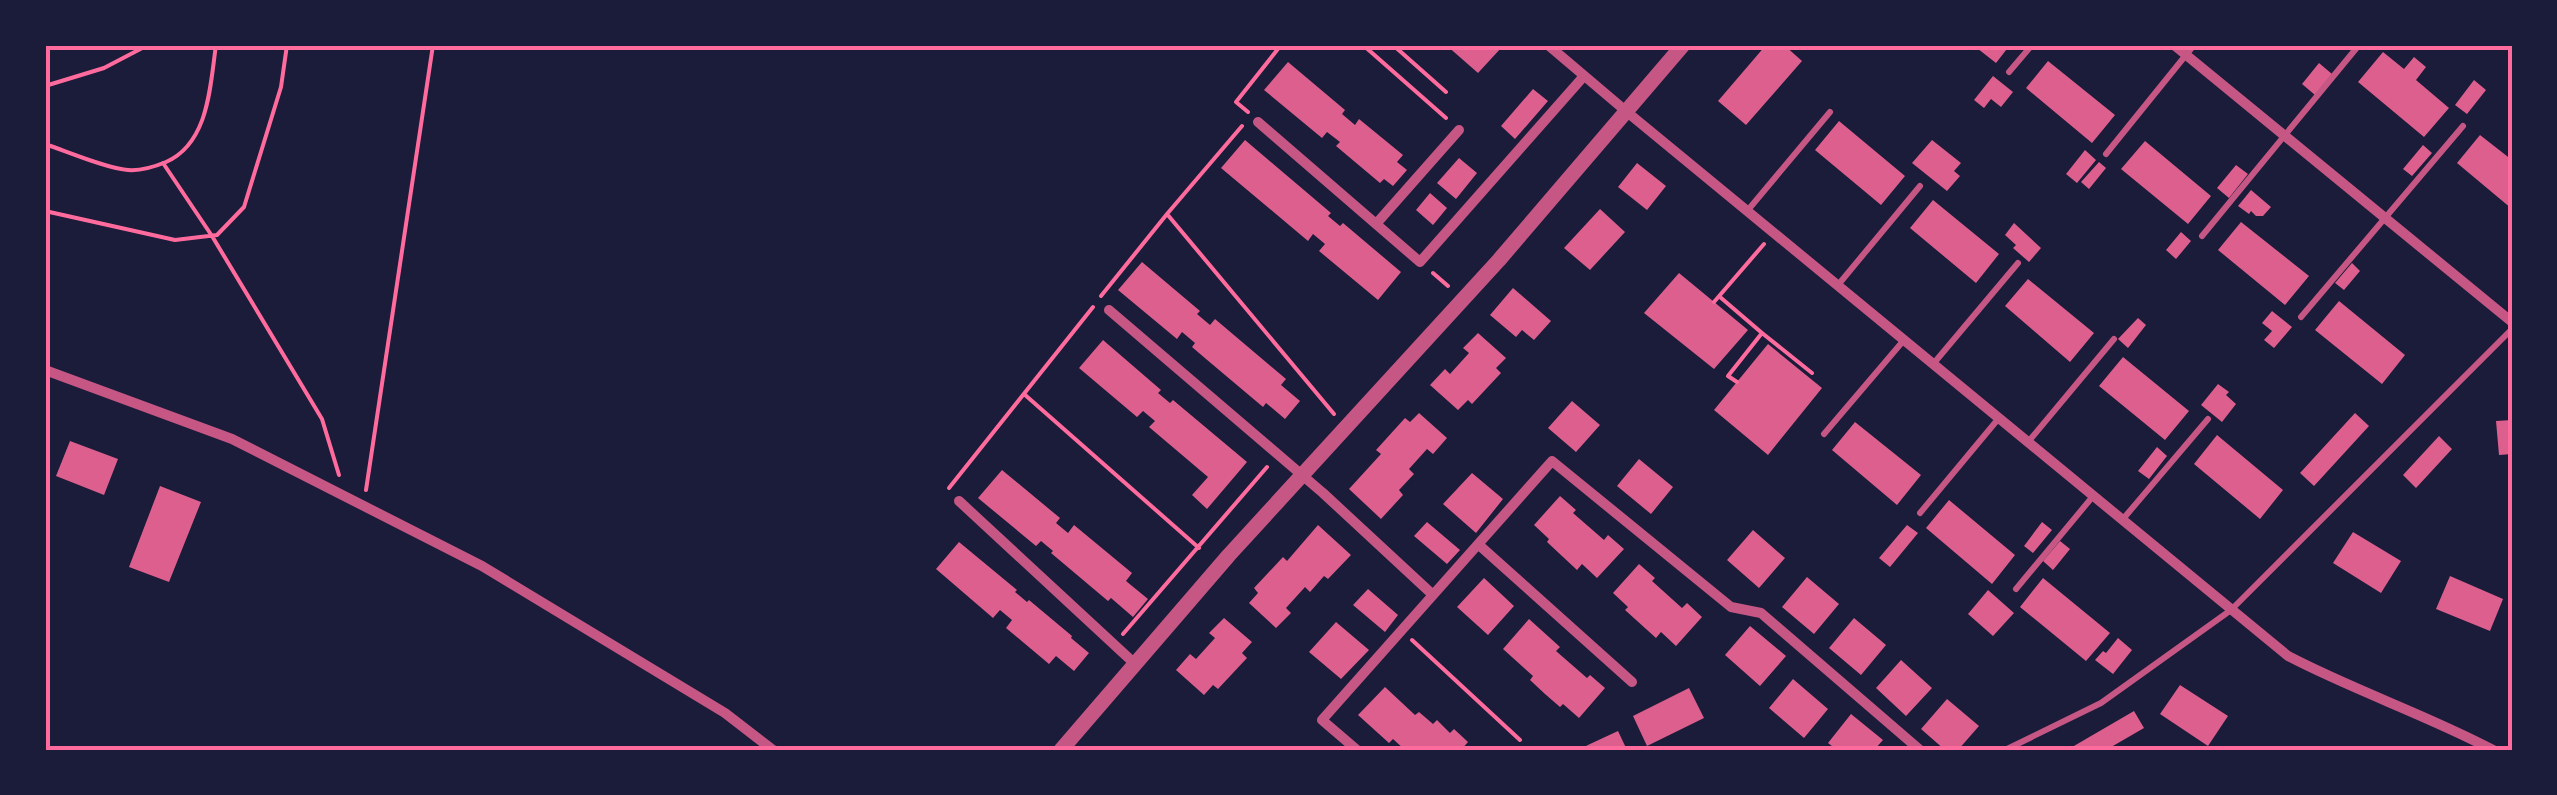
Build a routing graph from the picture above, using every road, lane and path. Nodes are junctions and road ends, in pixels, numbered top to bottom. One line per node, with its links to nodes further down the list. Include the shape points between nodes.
1 (148, 45): 17 (path, via 104,68)
2 (216, 45): 27 (path, via 196,138)
3 (287, 45): 35 (path, via 244,207)
4 (433, 45): 62 (path)
5 (1282, 45): 31 (path, via 1236,102 1252,115)
6 (1363, 45): 23 (path)
7 (1393, 45): 18 (path)
8 (1548, 45): 16 (street)
9 (1683, 45): 19 (street)
10 (2032, 45): 15 (lane)
11 (2174, 45): 14 (street)
12 (2194, 45): 14 (lane)
13 (2360, 45): 24 (lane)
14 (2186, 55): 24 (street); 26 (lane)
15 (2009, 72)
16 (1584, 76): 19 (street); 37 (street)
17 (45, 86)
18 (1446, 92)
19 (1626, 112): 30 (street); 40 (street)
20 (1830, 112): 30 (lane)
21 (1258, 122): 33 (street)
22 (2463, 126): 32 (lane)
23 (1459, 130): 33 (street)
24 (2286, 134): 32 (street); 36 (lane)
25 (45, 144): 27 (path, via 126,170)
26 (2106, 154)
27 (162, 163): 35 (path)
28 (1920, 186): 39 (lane)
29 (45, 211): 35 (path, via 175,240)
30 (1747, 211): 34 (street)
31 (1167, 214): 51 (path); 54 (path)
32 (2385, 216): 42 (lane); 43 (street)
33 (1376, 224): 37 (street)
34 (1773, 232): 39 (street); 44 (path, via 1716,299)
35 (212, 236): 59 (path, via 322,419)
36 (2202, 236)
37 (1420, 262): 40 (path)
38 (2018, 264): 47 (lane)
39 (1838, 285): 45 (street)
40 (1463, 299): 54 (street)
41 (1109, 310): 57 (street)
42 (2302, 317)
43 (2512, 325): 69 (lane)
44 (1762, 332): 49 (path); 50 (path, via 1728,376)
45 (1905, 339): 47 (street); 55 (lane)
46 (2114, 339): 56 (lane)
47 (1934, 363): 52 (street)
48 (45, 370): 59 (street, via 232,439)
49 (1812, 372)
50 (1737, 382)
51 (1024, 394): 61 (path, via 947,490); 66 (path)
52 (2000, 418): 56 (street); 63 (lane)
53 (2208, 419): 64 (lane)
54 (1345, 427): 58 (street)
55 (1824, 434)
56 (2029, 441): 60 (street)
57 (1278, 455): 58 (street); 66 (path)
58 (1302, 476): 68 (street); 72 (street)
59 (344, 494): 62 (street)
60 (2094, 495): 64 (street); 67 (lane)
61 (959, 501): 71 (street)
62 (364, 505): 76 (street, via 482,566 725,713)
63 (1920, 513)
64 (2123, 519): 69 (street)
65 (1479, 546): 68 (street); 73 (street); 78 (street, via 1552,461 1731,607 1761,613)
66 (1199, 548): 71 (path)
67 (2016, 588)
68 (1432, 594): 70 (street)
69 (2231, 610): 79 (lane, via 2101,702); 80 (street, via 2288,656)
70 (1401, 630): 74 (path); 77 (street, via 1322,720)
71 (1114, 646): 72 (street)
72 (1134, 662): 75 (street)
73 (1632, 682)
74 (1520, 740)
75 (1066, 748)
76 (772, 750)
77 (1358, 750)
78 (1920, 750)
79 (2005, 750)
80 (2493, 750)

